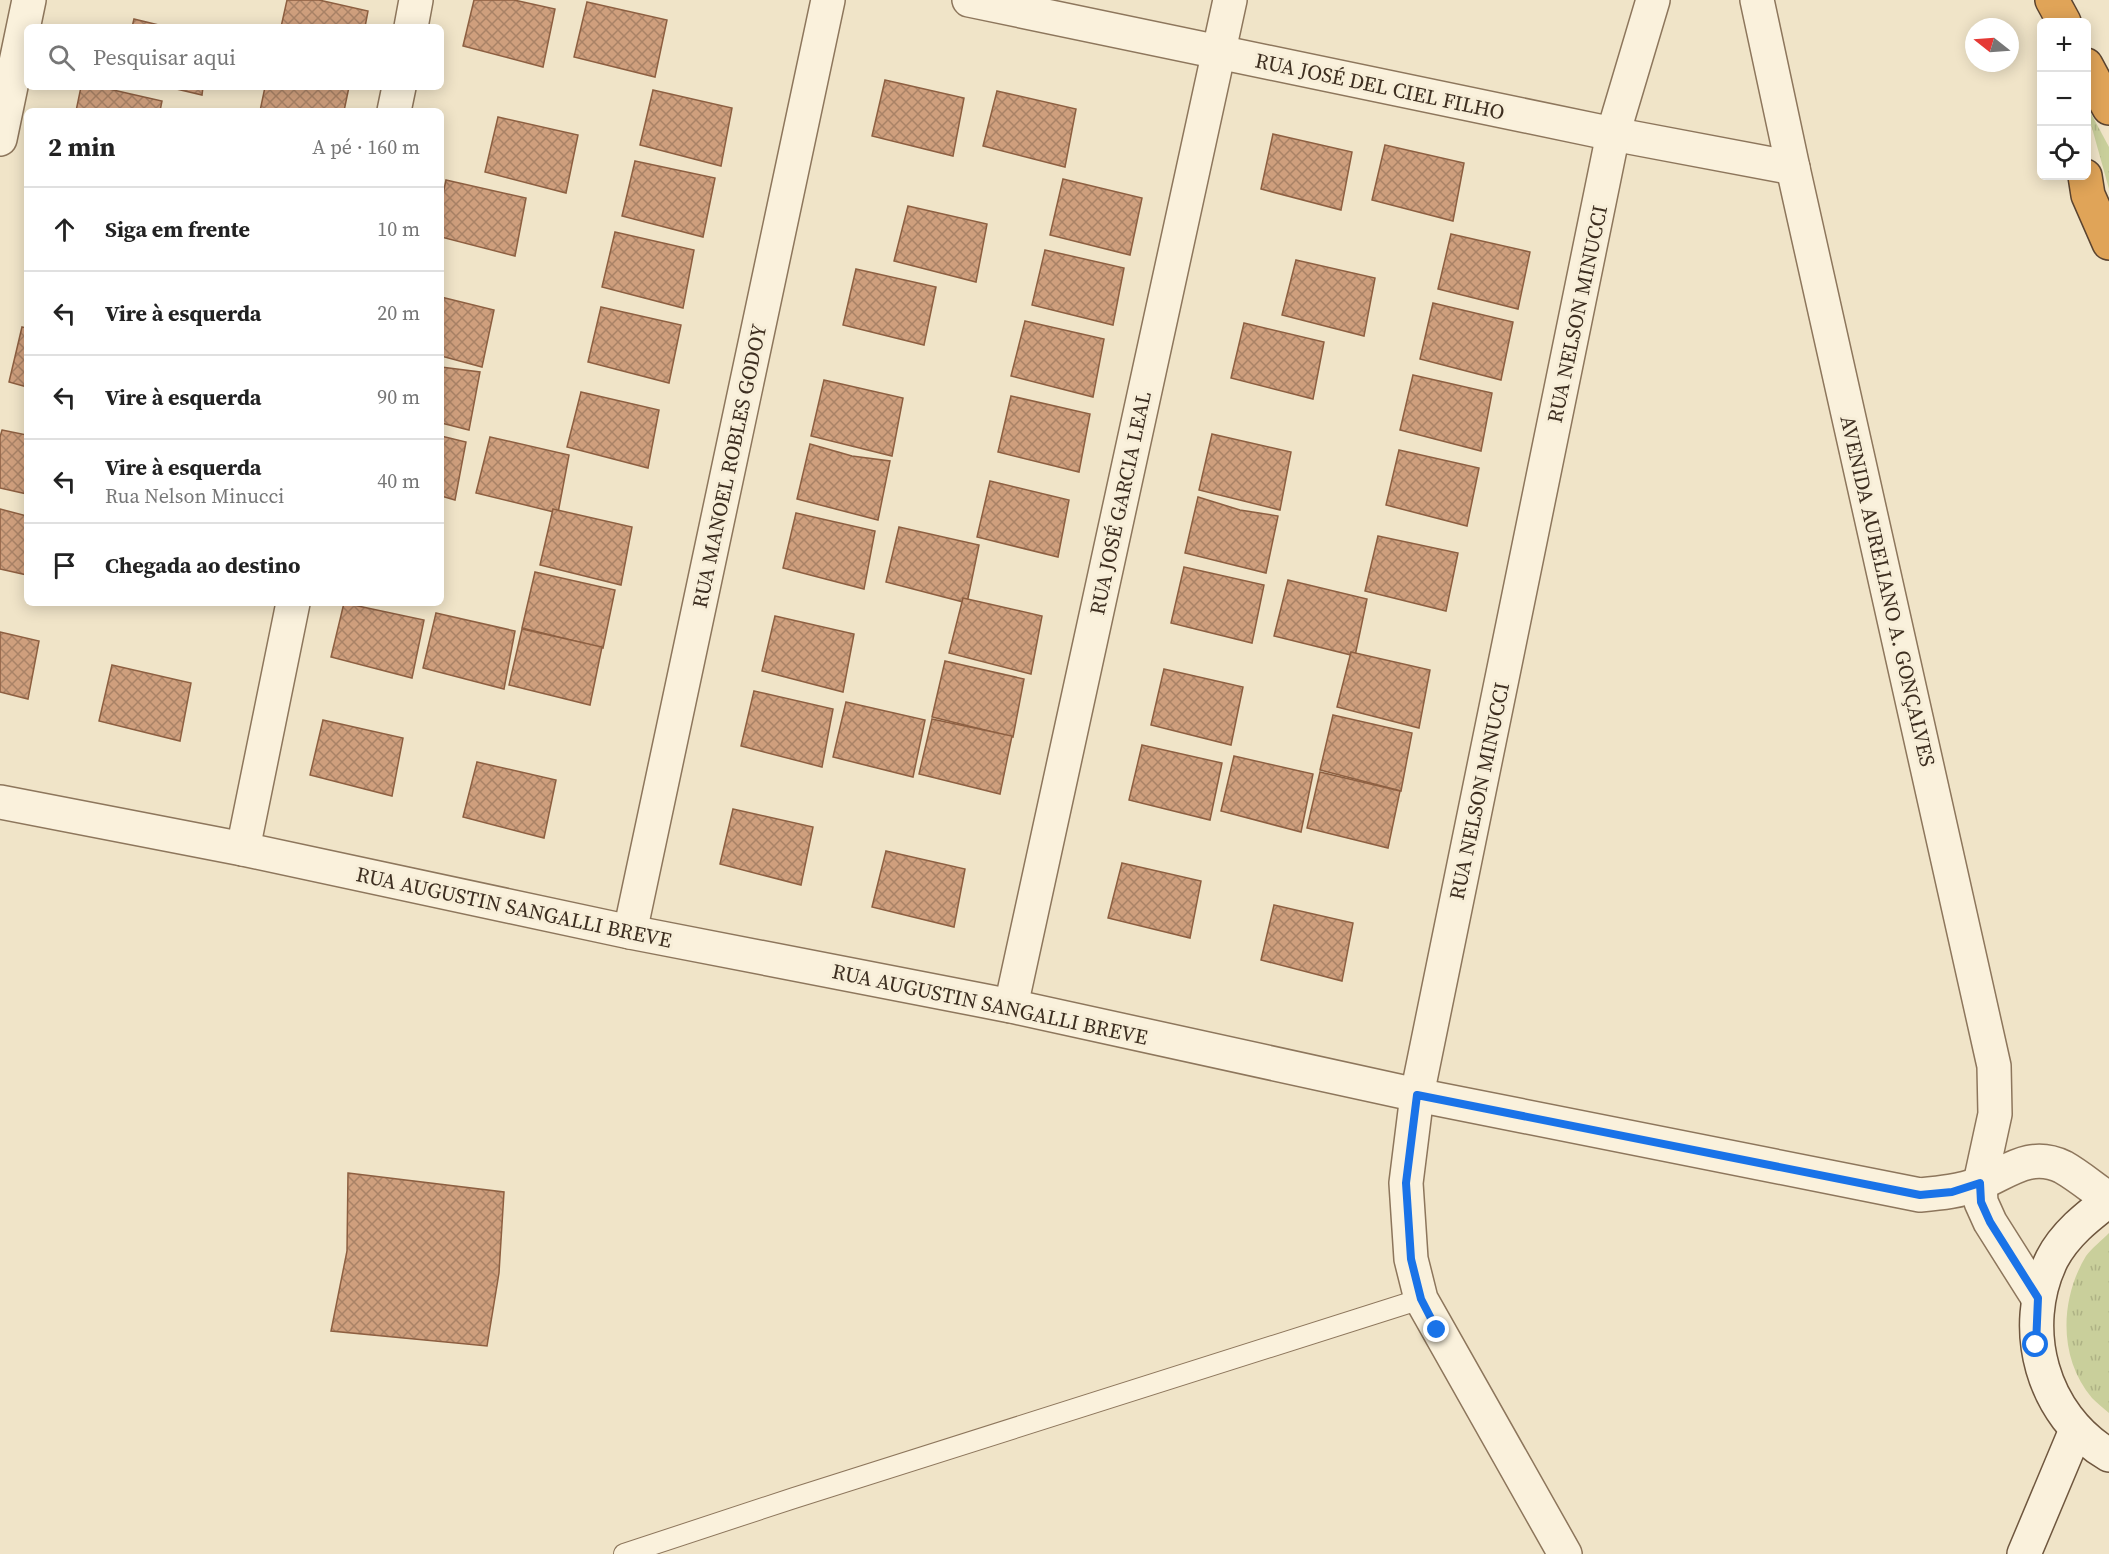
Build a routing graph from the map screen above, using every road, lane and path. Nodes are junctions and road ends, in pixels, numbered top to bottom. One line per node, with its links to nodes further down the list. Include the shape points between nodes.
1 (29, 0): 17 (street)
2 (416, 0): 10 (street)
3 (828, 0): 24 (street, RUA MANOEL ROBLES GODOY)
4 (969, 0): 11 (street, RUA JOSÉ DEL CIEL FILHO)
5 (1230, 0): 11 (street, RUA JOSÉ GARCIA LEAL)
6 (1653, 0): 16 (street, RUA NELSON MINUCCI)
7 (1757, 0): 18 (street, AVENIDA AURELIANO A. GONÇALVES)
8 (2055, 18): 9 (highway, via 2052,0)
9 (2062, 18)
10 (412, 24)
11 (1218, 52): 16 (street, RUA JOSÉ DEL CIEL FILHO); 25 (street, RUA JOSÉ GARCIA LEAL)
12 (2090, 72): 15 (highway)
13 (398, 90): 14 (street)
14 (395, 108)
15 (2109, 108)
16 (1613, 134): 18 (street, RUA JOSÉ DEL CIEL FILHO); 26 (street, RUA NELSON MINUCCI)
17 (0, 139)
18 (1793, 168): 27 (street, AVENIDA AURELIANO A. GONÇALVES, via 1994,1066 1995,1114)
19 (2086, 180): 20 (highway)
20 (2109, 243)
21 (292, 606): 23 (street)
22 (0, 802): 23 (street, RUA AUGUSTIN SANGALLI BREVE)
23 (243, 849): 24 (street, RUA AUGUSTIN SANGALLI BREVE)
24 (630, 932): 25 (street, RUA AUGUSTIN SANGALLI BREVE)
25 (1011, 1006): 26 (street, RUA AUGUSTIN SANGALLI BREVE)
26 (1417, 1095): 27 (street, RUA AUGUSTIN SANGALLI BREVE, via 1920,1195 1952,1192); 30 (street, RUA NELSON MINUCCI, via 1406,1183 1411,1259)
27 (1980, 1183): 28 (street, via 2019,1164 2040,1161 2062,1167); 29 (street, AVENIDA AURELIANO A. GONÇALVES, via 1981,1202 1990,1222)
28 (2109, 1200): 29 (street, via 2077,1225 2053,1259)
29 (2038, 1298): 31 (street, via 2036,1345 2049,1391)
30 (1421, 1299): 33 (lane); 34 (street, RUA NELSON MINUCCI)
31 (2076, 1430): 32 (street); 35 (street)
32 (2109, 1455)
33 (624, 1554)
34 (1565, 1554)
35 (2024, 1554)

